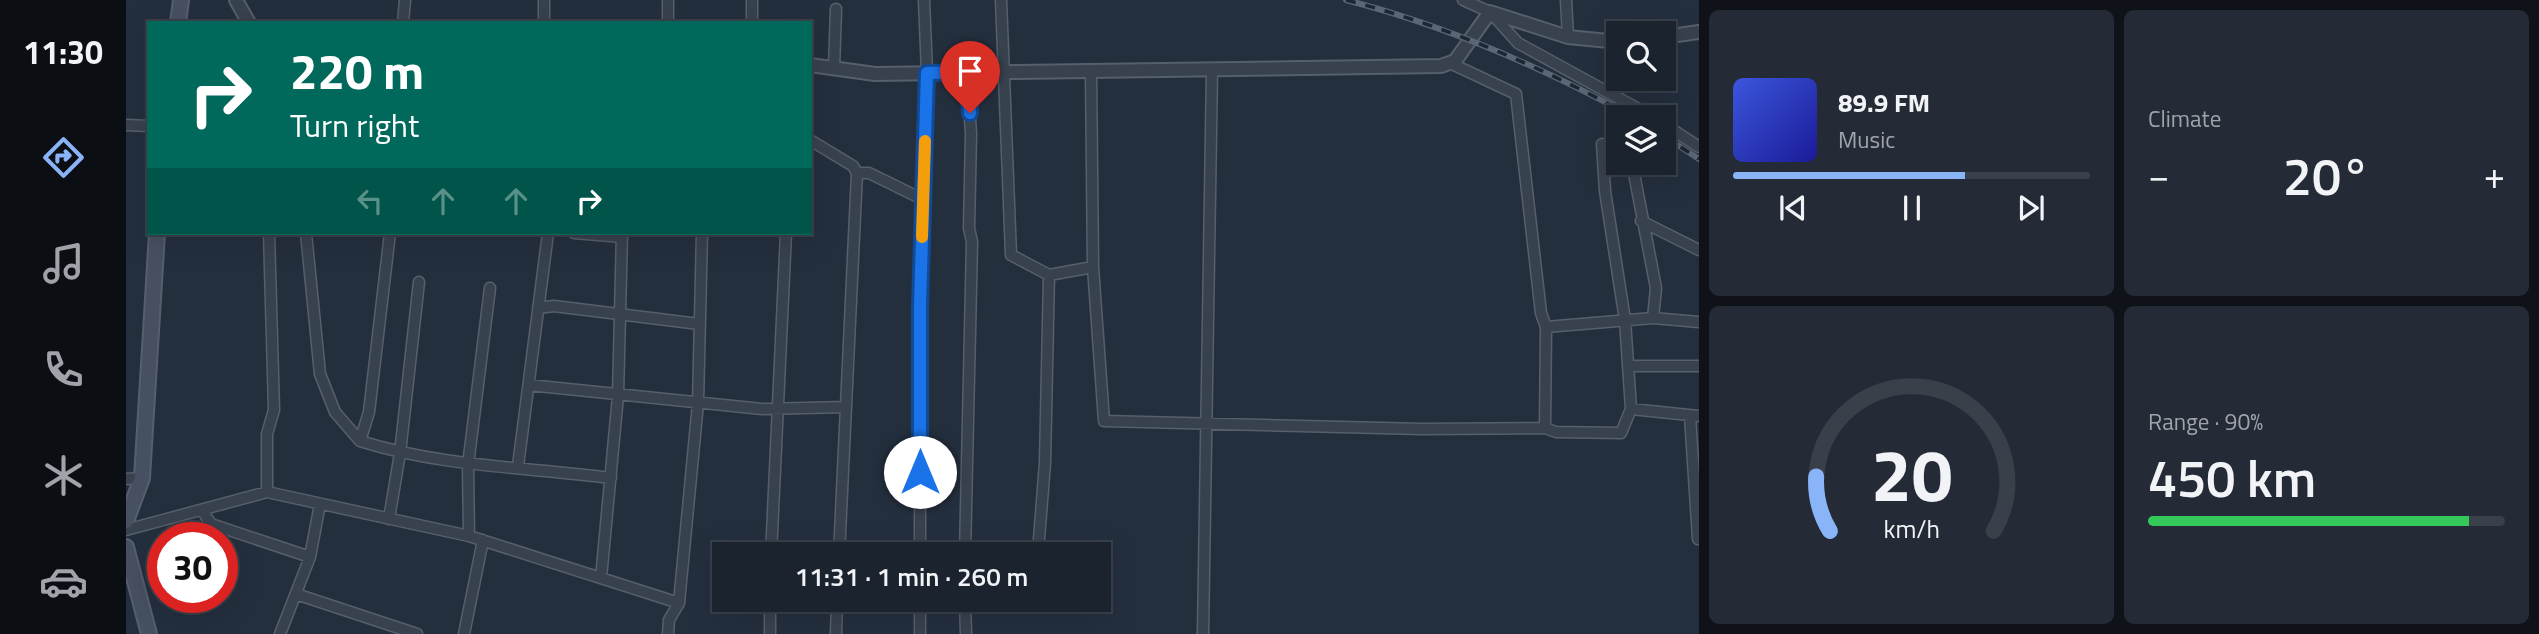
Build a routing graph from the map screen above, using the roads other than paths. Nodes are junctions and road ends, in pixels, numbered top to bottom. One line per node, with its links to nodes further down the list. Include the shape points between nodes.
1 (181, 0): 13 (main road)
2 (236, 0): 14 (street)
3 (405, 0): 15 (street)
4 (544, 0): 16 (street)
5 (668, 0): 17 (street)
6 (752, 0): 18 (street)
7 (924, 0): 30 (street)
8 (1001, 0): 29 (street)
9 (1463, 0): 11 (street)
10 (1566, 0): 21 (street)
11 (1483, 6): 21 (street); 23 (street); 31 (street, via 1518,43)
12 (836, 9): 25 (street)
13 (178, 21)
14 (248, 21)
15 (403, 21)
16 (544, 21)
17 (668, 21)
18 (752, 21)
19 (1699, 32): 20 (street)
20 (1676, 35)
21 (1568, 37): 22 (street)
22 (1606, 41)
23 (1450, 63): 26 (street, via 1382,70); 61 (street, via 1516,94)
24 (812, 65): 25 (street)
25 (834, 68): 30 (street, via 875,74)
26 (1212, 69): 27 (street); 71 (street)
27 (1091, 70): 29 (street); 51 (street)
28 (967, 72): 29 (street); 30 (street); 94 (street, via 972,242)
29 (1006, 72): 52 (street, via 1011,256)
30 (927, 73): 40 (street)
31 (1631, 105)
32 (126, 125): 33 (street)
33 (147, 126)
34 (1676, 132): 37 (street)
35 (812, 141): 38 (street)
36 (1602, 144): 58 (street)
37 (1699, 147)
38 (858, 173): 40 (street, via 869,173); 68 (street)
39 (1634, 175): 41 (street)
40 (923, 200): 93 (street)
41 (1641, 222): 50 (street); 57 (street, via 1656,288)
42 (157, 235): 78 (main road)
43 (269, 235): 81 (street, via 274,410 267,434)
44 (306, 235): 73 (street, via 320,374 335,412)
45 (390, 235): 73 (street, via 369,412)
46 (548, 235): 55 (street)
47 (622, 235): 56 (street)
48 (702, 235): 60 (street)
49 (786, 235): 67 (street)
50 (1699, 250)
51 (1093, 267): 52 (street); 71 (street, via 1104,421)
52 (1049, 275): 95 (street)
53 (419, 282): 74 (street)
54 (490, 288): 76 (street)
55 (538, 308): 56 (street, via 554,306); 64 (street)
56 (622, 316): 60 (street); 65 (street)
57 (1653, 318): 58 (street); 59 (street)
58 (1625, 320): 61 (street); 62 (street)
59 (1699, 322)
60 (699, 324): 66 (street)
61 (1546, 327): 72 (street)
62 (1628, 366): 63 (street); 69 (street)
63 (1699, 366)
64 (529, 385): 65 (street); 77 (street)
65 (618, 396): 66 (street); 79 (street)
66 (698, 403): 67 (street); 100 (street)
67 (778, 407): 68 (street); 91 (street)
68 (846, 407): 92 (street)
69 (1631, 409): 70 (street); 72 (street, via 1621,433)
70 (1694, 416): 75 (street)
71 (1206, 425): 72 (street); 114 (street)
72 (1545, 428)
73 (360, 441): 74 (street)
74 (400, 453): 76 (street); 85 (street)
75 (1695, 459): 83 (street)
76 (468, 465): 77 (street); 88 (street)
77 (518, 466): 79 (street)
78 (142, 478): 80 (street); 86 (main road)
79 (611, 478): 98 (street)
80 (126, 479)
81 (267, 492): 82 (street); 84 (street)
82 (320, 504): 85 (street); 97 (street)
83 (1697, 504): 90 (street)
84 (202, 510): 87 (street); 97 (street, via 211,524)
85 (389, 519): 88 (street)
86 (126, 521)
87 (126, 530)
88 (469, 536): 89 (street)
89 (483, 540): 98 (street); 108 (street)
90 (1698, 540)
91 (772, 542)
92 (840, 542)
93 (920, 542)
94 (965, 542)
95 (1039, 542)
96 (126, 547): 105 (main road)
97 (310, 557): 99 (street)
98 (601, 578): 100 (street)
99 (296, 594): 106 (street); 107 (street)
100 (679, 603): 109 (street, via 669,620)
101 (770, 612): 110 (street)
102 (837, 612): 111 (street)
103 (920, 612): 112 (street)
104 (965, 612): 113 (street)
105 (149, 634)
106 (280, 634)
107 (416, 634)
108 (464, 634)
109 (668, 634)
110 (770, 634)
111 (836, 634)
112 (920, 634)
113 (965, 634)
114 (1203, 634)

